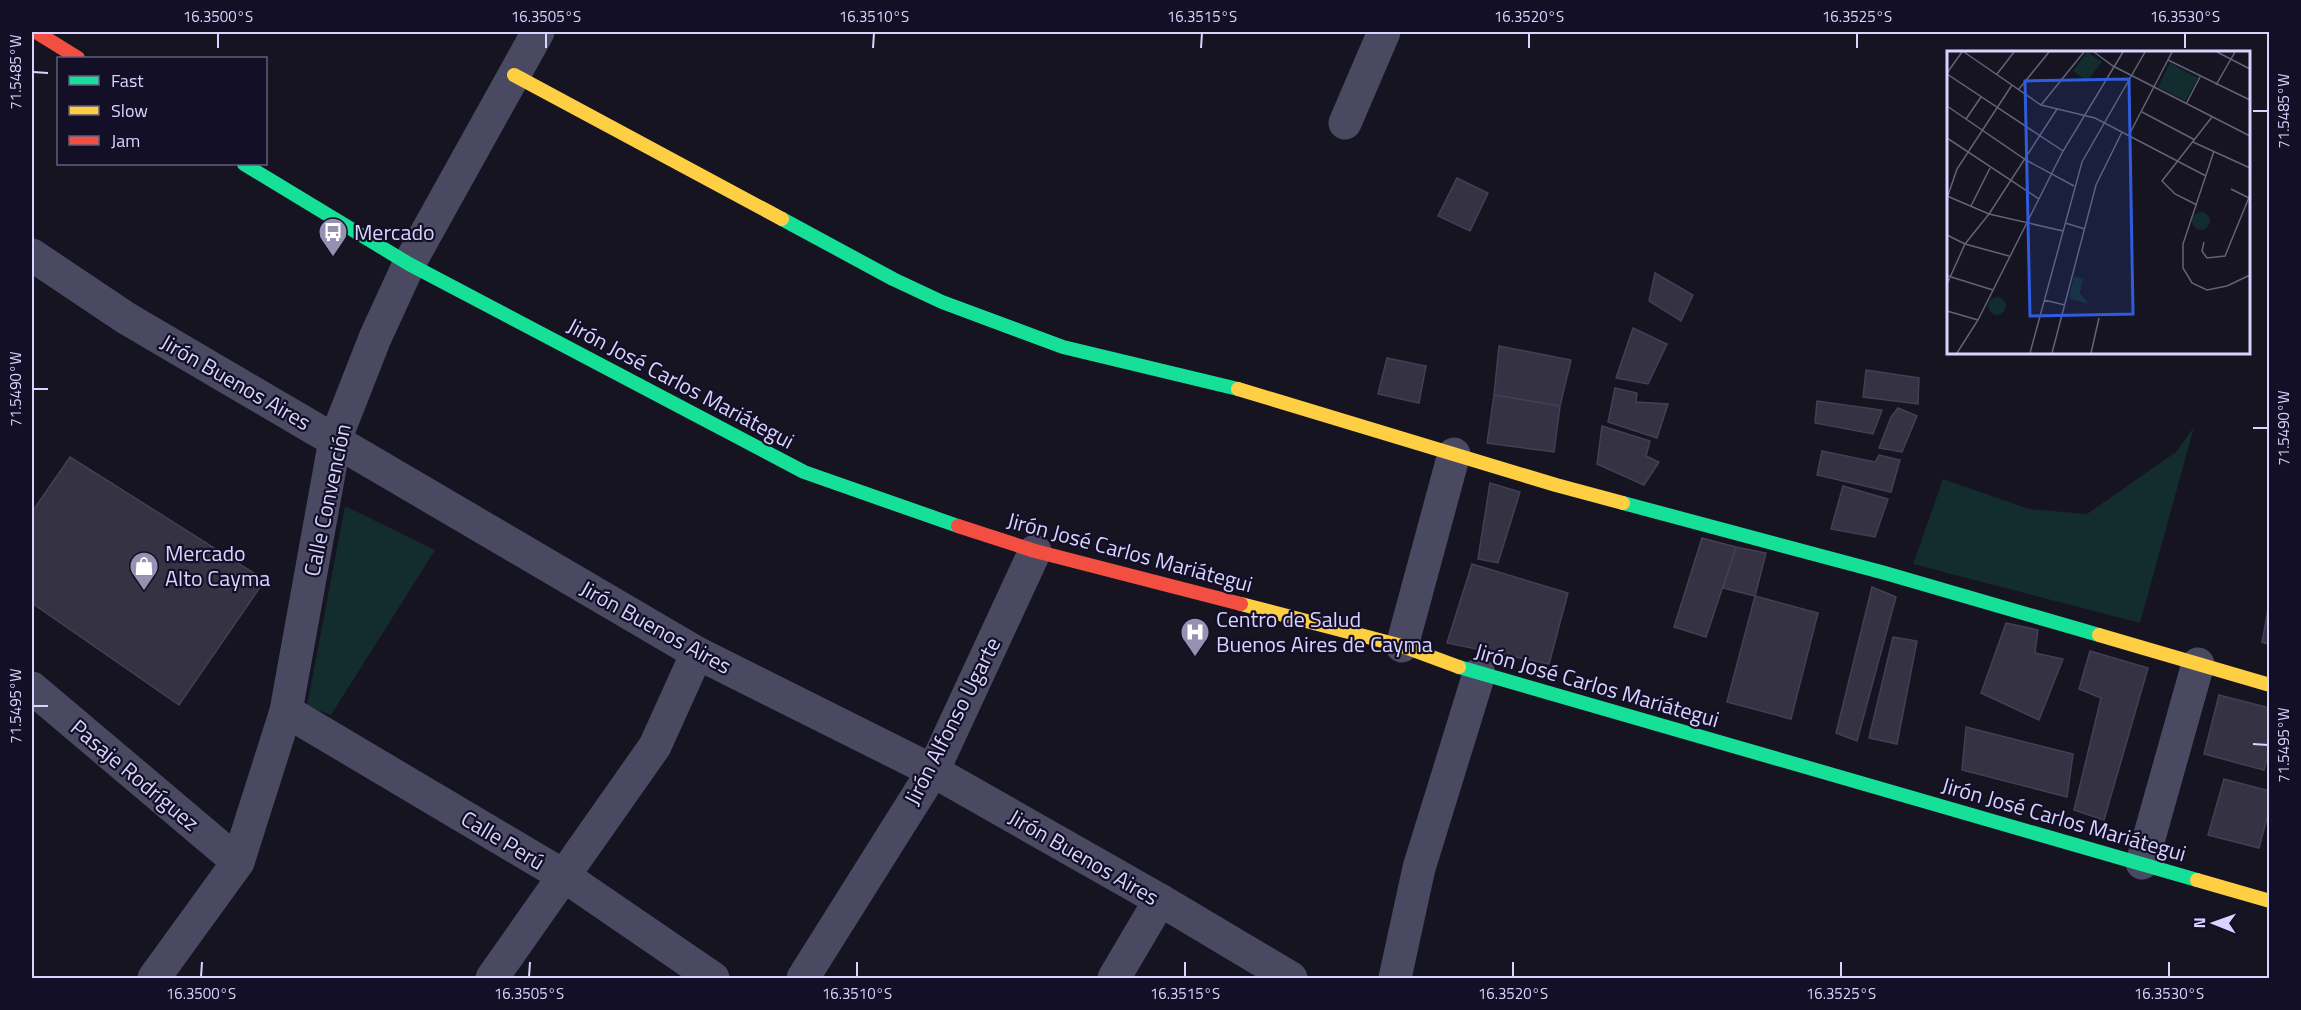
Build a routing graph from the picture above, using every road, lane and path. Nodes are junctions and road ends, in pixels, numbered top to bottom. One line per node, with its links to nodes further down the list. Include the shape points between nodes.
1 (36, 32): 4 (street)
2 (538, 32): 5 (street, Calle Convención)
3 (1384, 32): 6 (street)
4 (76, 57)
5 (514, 75): 9 (street, Calle Convención); 11 (street, via 942,302 1063,347 1221,384)
6 (1345, 123)
7 (246, 165): 9 (street, Jirón José Carlos Mariátegui)
8 (32, 255): 10 (street, Jirón Buenos Aires, via 126,318)
9 (409, 264): 10 (street, Calle Convención); 12 (street, Jirón José Carlos Mariátegui, via 804,472)
10 (335, 440): 14 (street, Jirón Buenos Aires); 19 (street, Calle Convención)
11 (1454, 454): 13 (street); 15 (street)
12 (1035, 551): 13 (street, Jirón José Carlos Mariátegui); 20 (street, Jirón Alfonso Ugarte)
13 (1402, 646): 16 (street, Jirón José Carlos Mariátegui)
14 (697, 653): 20 (street, Jirón Buenos Aires); 23 (street, via 655,746)
15 (2198, 664): 17 (street); 22 (street)
16 (1479, 674): 22 (street, Jirón José Carlos Mariátegui); 32 (street, via 1419,868)
17 (2270, 685)
18 (32, 688): 21 (street, Pasaje Rodríguez)
19 (286, 711): 21 (street, Calle Convención); 23 (street, Calle Perú)
20 (933, 771): 24 (street, Jirón Buenos Aires); 29 (street, Jirón Alfonso Ugarte)
21 (238, 862): 26 (street, Calle Convención)
22 (2142, 863): 25 (street, Jirón José Carlos Mariátegui)
23 (564, 876): 27 (street); 28 (street, Calle Perú)
24 (1160, 900): 30 (street); 31 (street, Jirón Buenos Aires)
25 (2270, 901)
26 (154, 978)
27 (492, 978)
28 (713, 978)
29 (803, 978)
30 (1114, 978)
31 (1291, 978)
32 (1395, 978)

